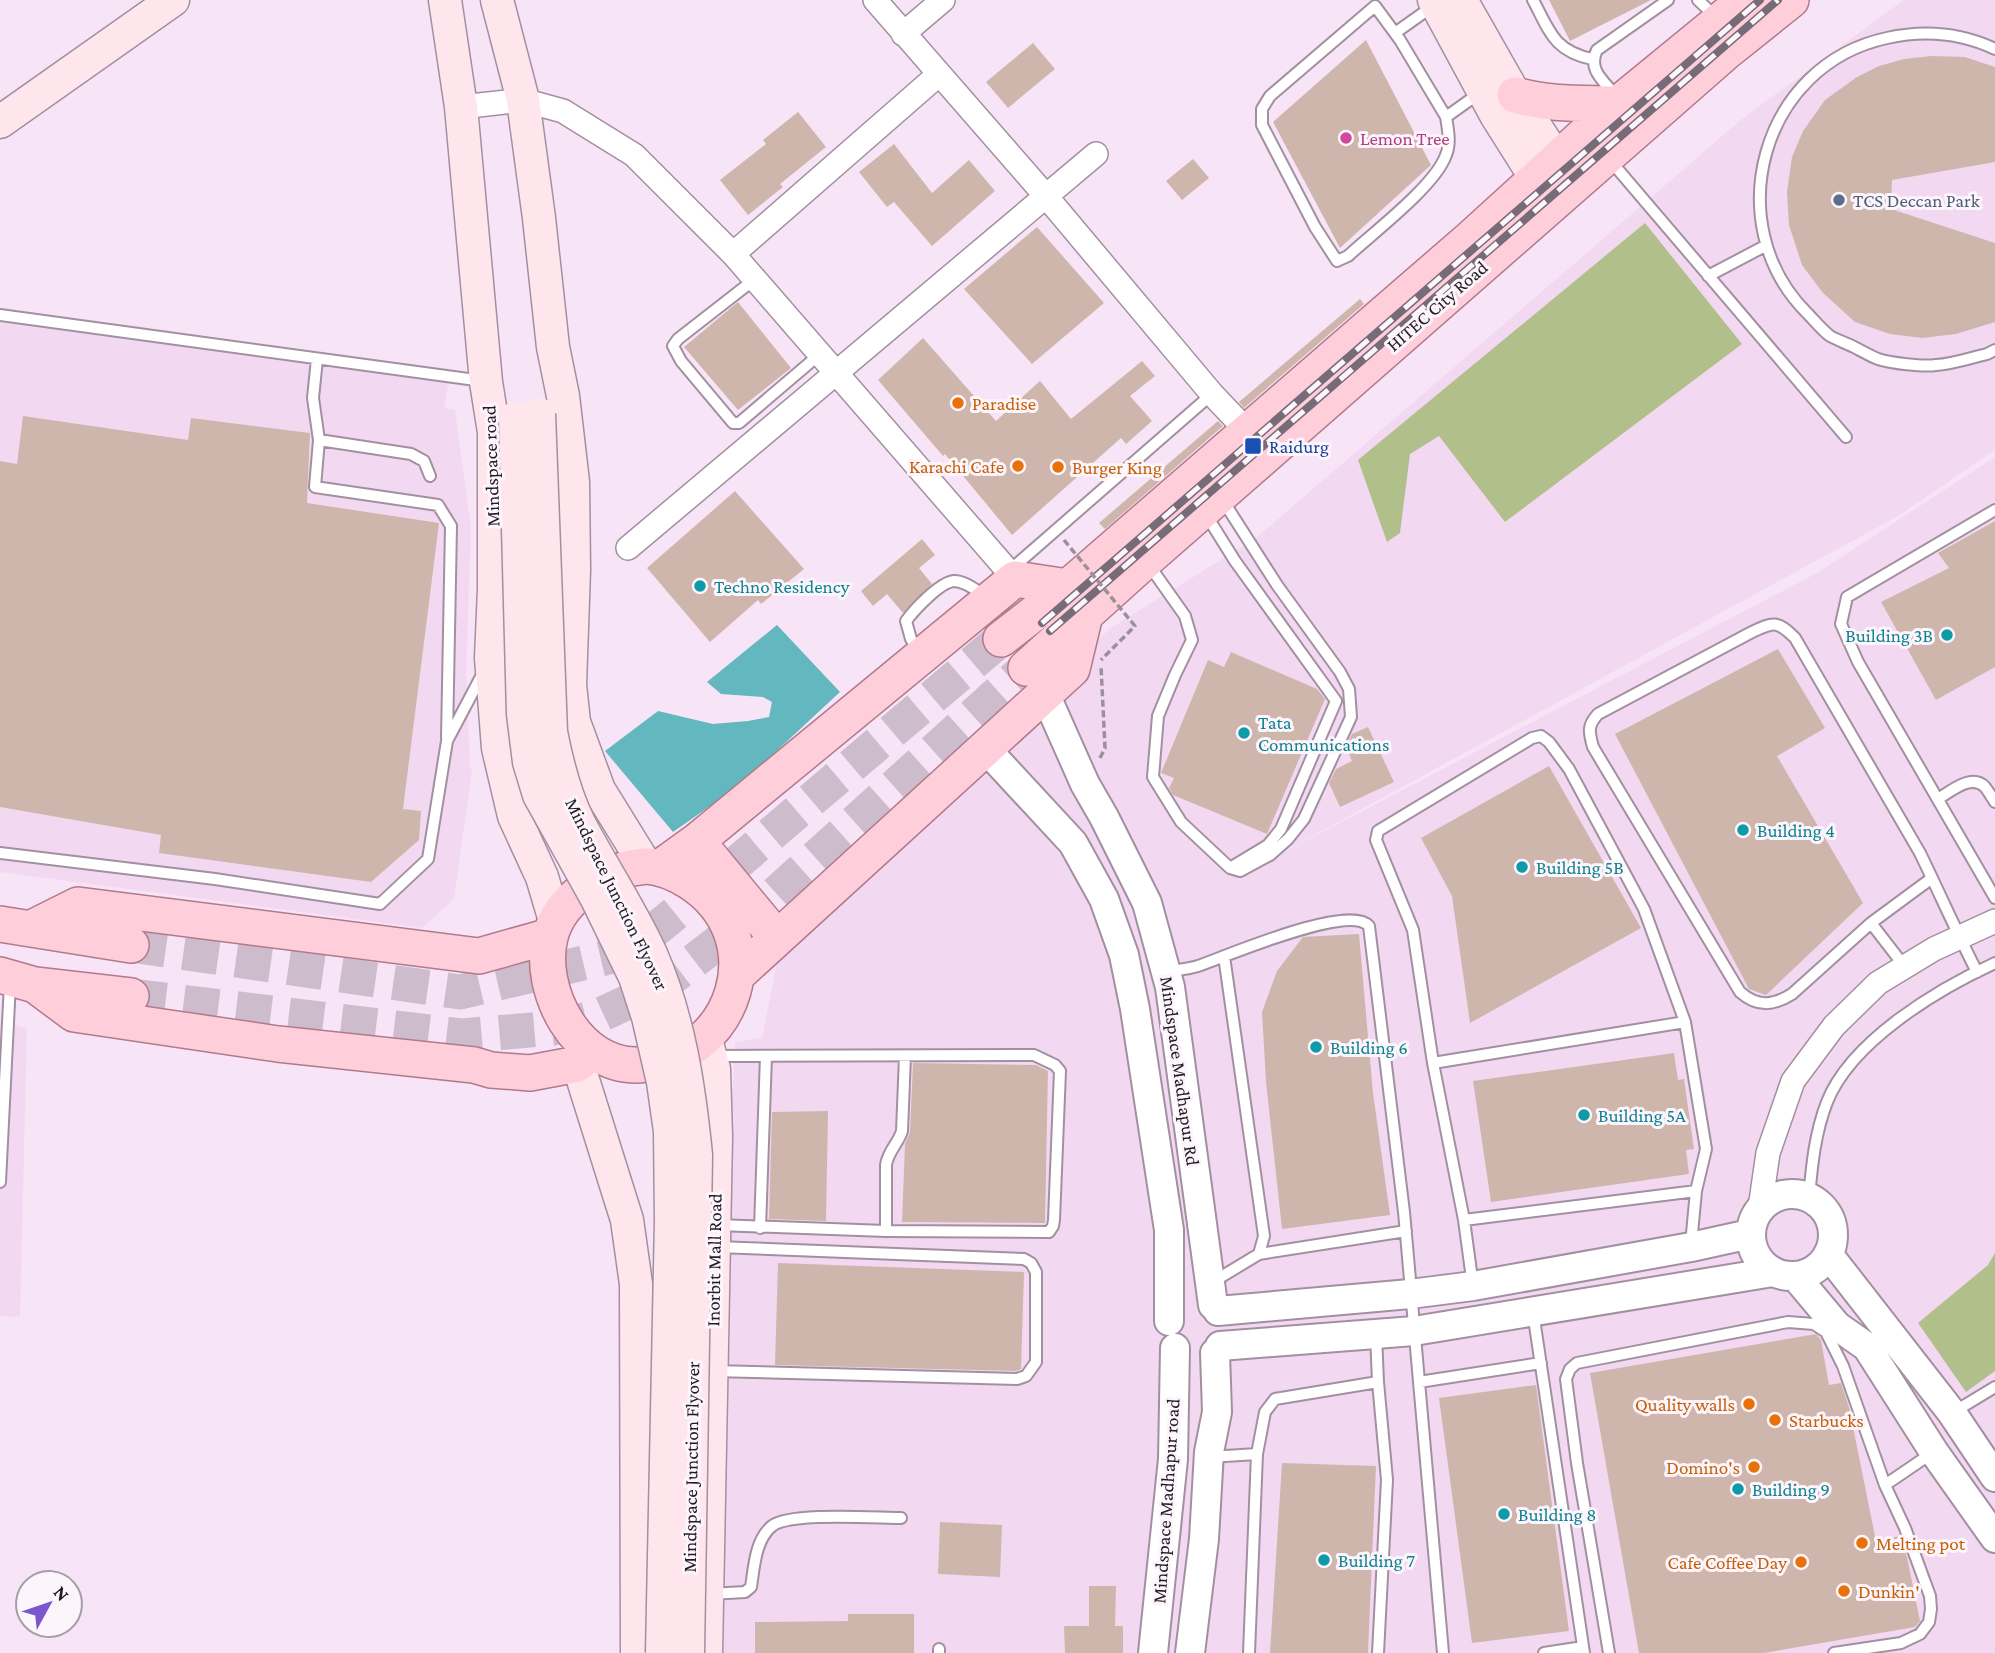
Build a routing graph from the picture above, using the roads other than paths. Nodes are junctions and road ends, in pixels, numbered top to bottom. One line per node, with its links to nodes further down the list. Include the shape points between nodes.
1 (173, 0): 21 (main road)
2 (445, 0): 19 (main road, Mindspace road)
3 (498, 0): 17 (main road)
4 (875, 0): 12 (street)
5 (943, 0): 12 (street)
6 (1534, 0): 14 (lane, via 1560,45 1572,55)
7 (1668, 0): 14 (lane, via 1597,50)
8 (1791, 0): 23 (main road, HITEC City Road)
9 (1444, 1): 11 (lane); 16 (main road)
10 (1721, 7): 18 (main road, HITEC City Road)
11 (1395, 33): 20 (lane); 20 (lane, via 1375,6 1270,96 1262,109 1262,125 1337,261 1348,256 1438,172 1447,153)
12 (903, 34): 15 (street)
13 (1995, 49): 26 (lane, via 1944,34 1907,33 1838,56 1810,78 1786,106 1760,174)
14 (1592, 60): 18 (lane)
15 (938, 75): 25 (street); 27 (street)
16 (1499, 93): 18 (main road, via 1553,102); 20 (lane); 24 (main road)
17 (523, 100): 19 (street); 27 (street, via 563,111 634,155); 31 (main road)
18 (1619, 103): 24 (main road, HITEC City Road)
19 (461, 107): 36 (main road, Mindspace road)
20 (1447, 117)
21 (0, 122)
22 (1096, 153): 25 (street)
23 (1606, 157): 28 (lane); 43 (main road, HITEC City Road)
24 (1548, 170): 39 (main road, HITEC City Road)
25 (1045, 195): 35 (street); 37 (street)
26 (1765, 246): 28 (lane); 32 (lane, via 1790,296 1829,335 1879,359 1934,366)
27 (733, 254): 29 (street)
28 (1708, 276): 40 (lane)
29 (755, 279): 33 (street); 33 (lane, via 673,346 733,423 739,423)
30 (0, 315): 34 (lane)
31 (553, 347): 38 (main road, Mindspace Junction Flyover); 60 (main road, via 573,482 570,685 574,722 599,790)
32 (1995, 350)
33 (820, 354): 35 (street)
34 (317, 359): 36 (lane); 41 (lane, via 313,398)
35 (835, 371): 45 (street); 47 (street)
36 (485, 373): 38 (main road, Mindspace Junction Flyover); 50 (main road, Mindspace road, via 494,432)
37 (1212, 394): 39 (street); 47 (lane)
38 (527, 416): 130 (main road, Mindspace Junction Flyover, bridge, via 523,714 529,762 539,795 635,977 656,1050 670,1131); 131 (main road, Mindspace Junction Flyover, bridge, via 557,764 579,822 625,901 668,996 689,1090 696,1155)
39 (1248, 432): 48 (main road, HITEC City Road)
40 (1846, 437)
41 (319, 440): 42 (lane, via 411,453 424,461); 52 (lane, via 315,486 438,505 451,526)
42 (430, 476)
43 (1212, 503): 46 (main road, HITEC City Road); 61 (lane, via 1235,561 1336,701 1281,829 1268,845); 61 (lane, via 1340,672 1349,689 1351,716 1304,819 1269,855 1240,871)
44 (1995, 510): 55 (lane, via 1847,597 1842,612 1841,624 1858,662)
45 (628, 548)
46 (1146, 559): 48 (main road, HITEC City Road); 61 (lane, via 1182,611 1192,640 1158,716 1153,777 1181,822)
47 (1005, 583): 48 (main road); 58 (main road)
48 (1076, 601): 49 (main road); 51 (main road, via 1072,669)
49 (1001, 639)
50 (491, 658): 52 (lane); 69 (main road, Mindspace road, via 498,748 514,816 542,877)
51 (1035, 681): 53 (main road); 54 (street, Mindspace Madhapur Rd)
52 (447, 741): 59 (lane, via 428,859 380,904)
53 (985, 748): 57 (street, Mindspace Madhapur road); 71 (main road)
54 (1092, 796): 57 (street); 62 (street, Mindspace Madhapur Rd)
55 (1938, 799): 56 (lane, via 1967,782 1976,782); 65 (lane)
56 (1995, 802)
57 (1056, 825): 64 (street, Mindspace Madhapur road, via 1073,843)
58 (696, 841): 60 (main road); 71 (main road)
59 (0, 853)
60 (654, 867): 69 (main road, via 630,867 589,885 570,902); 78 (main road, via 703,890 719,908 731,928)
61 (1230, 868)
62 (1130, 869): 64 (street); 76 (street, Mindspace Madhapur Rd, via 1147,903)
63 (1932, 878): 67 (lane); 67 (lane, via 1795,638 1780,625 1770,623 1752,632 1598,713 1590,722 1593,747 1740,992 1751,1002 1779,1002 1792,994); 70 (lane)
64 (1099, 891): 105 (street, Mindspace Madhapur road, via 1124,956 1136,1009 1169,1230)
65 (1995, 898)
66 (1995, 921): 70 (street)
67 (1871, 923): 75 (lane)
68 (16, 926): 69 (main road, via 78,905 479,956); 72 (main road)
69 (553, 930): 83 (main road, via 549,979 558,1007)
70 (1960, 936): 75 (street); 77 (lane)
71 (777, 938): 78 (main road)
72 (131, 945)
73 (1224, 956): 76 (lane); 94 (lane, via 1318,924 1357,919 1369,926); 97 (lane, via 1264,1236)
74 (1995, 963): 77 (lane)
75 (1905, 967): 91 (street, via 1878,983 1834,1026 1793,1082 1768,1153)
76 (1166, 972): 102 (street, Mindspace Madhapur Rd)
77 (1977, 972): 89 (lane, via 1929,996 1872,1042 1845,1072 1828,1100 1815,1142)
78 (737, 975): 82 (main road, via 732,998)
79 (15, 979): 80 (main road); 83 (main road, via 74,1014 278,1044 474,1065 488,1054); 87 (lane)
80 (131, 996)
81 (1685, 1023): 86 (lane); 86 (lane, via 1643,909 1569,769 1549,742 1532,737 1378,831 1380,852 1413,930); 88 (lane, via 1706,1149)
82 (708, 1046): 83 (main road, via 637,1065); 84 (lane); 95 (main road, Inorbit Mall Road, via 714,1069)
83 (583, 1051): 121 (main road, via 627,1220 636,1284)
84 (766, 1056): 85 (lane); 92 (lane)
85 (905, 1056): 93 (lane, via 902,1131 886,1165); 93 (lane, via 1034,1055 1055,1065 1060,1071 1054,1220 1049,1232)
86 (1433, 1063): 90 (lane)
87 (0, 1182)
88 (1696, 1191): 90 (lane); 96 (lane)
89 (1809, 1197): 91 (street, via 1791,1193 1774,1197); 98 (street, via 1831,1222)
90 (1464, 1220): 100 (lane)
91 (1755, 1221): 96 (street); 99 (street, via 1756,1256)
92 (760, 1228): 93 (lane); 95 (lane)
93 (886, 1231)
94 (1406, 1231): 97 (lane); 101 (lane)
95 (714, 1236): 111 (main road, Inorbit Mall Road); 111 (lane, via 1024,1259 1036,1272 1036,1362 1026,1376 1017,1379)
96 (1691, 1247): 100 (street)
97 (1259, 1254): 102 (lane)
98 (1828, 1254): 99 (street, via 1814,1270); 117 (street)
99 (1784, 1274): 103 (street); 108 (street)
100 (1473, 1286): 101 (street)
101 (1410, 1294): 102 (street); 104 (lane)
102 (1214, 1300): 105 (street, via 1187,1302 1176,1310); 107 (street, via 1224,1320 1225,1338)
103 (1533, 1310): 104 (street); 109 (lane)
104 (1415, 1331): 106 (street); 115 (lane)
105 (1172, 1335): 107 (street, via 1183,1355 1194,1359); 133 (street, Mindspace Madhapur road, via 1173,1459)
106 (1376, 1335): 107 (street); 114 (lane)
107 (1217, 1350): 120 (street, Mindspace Madhapur road, via 1217,1412)
108 (1860, 1353): 110 (lane); 118 (street)
109 (1541, 1363): 112 (lane); 115 (lane)
110 (1843, 1366): 113 (lane, via 1826,1332 1814,1324 1787,1322 1577,1363); 124 (lane)
111 (712, 1371): 122 (main road, Inorbit Mall Road)
112 (1543, 1378): 113 (lane); 128 (lane)
113 (1566, 1379): 139 (lane)
114 (1378, 1382): 119 (lane, via 1275,1399 1265,1412); 136 (lane, via 1387,1480)
115 (1419, 1382): 137 (lane)
116 (1995, 1387): 117 (lane)
117 (1952, 1413): 123 (street)
118 (1934, 1452): 124 (lane); 126 (street)
119 (1257, 1454): 120 (lane); 135 (lane)
120 (1209, 1457): 134 (street, Mindspace Madhapur road)
121 (636, 1466): 122 (main road); 129 (main road)
122 (710, 1472): 127 (main road, Inorbit Mall Road)
123 (1995, 1477)
124 (1885, 1485): 140 (lane, via 1930,1596 1929,1622 1920,1634 1901,1643)
125 (901, 1518): 127 (lane, via 791,1518 772,1526 766,1534 754,1561 751,1587 745,1592)
126 (1995, 1538)
127 (707, 1594): 132 (main road, Inorbit Mall Road)
128 (1583, 1650): 138 (lane)
129 (637, 1653)
130 (662, 1653)
131 (688, 1653)
132 (706, 1653)
133 (1153, 1653)
134 (1190, 1653)
135 (1249, 1653)
136 (1378, 1653)
137 (1443, 1653)
138 (1544, 1653)
139 (1609, 1653)
140 (1835, 1653)

